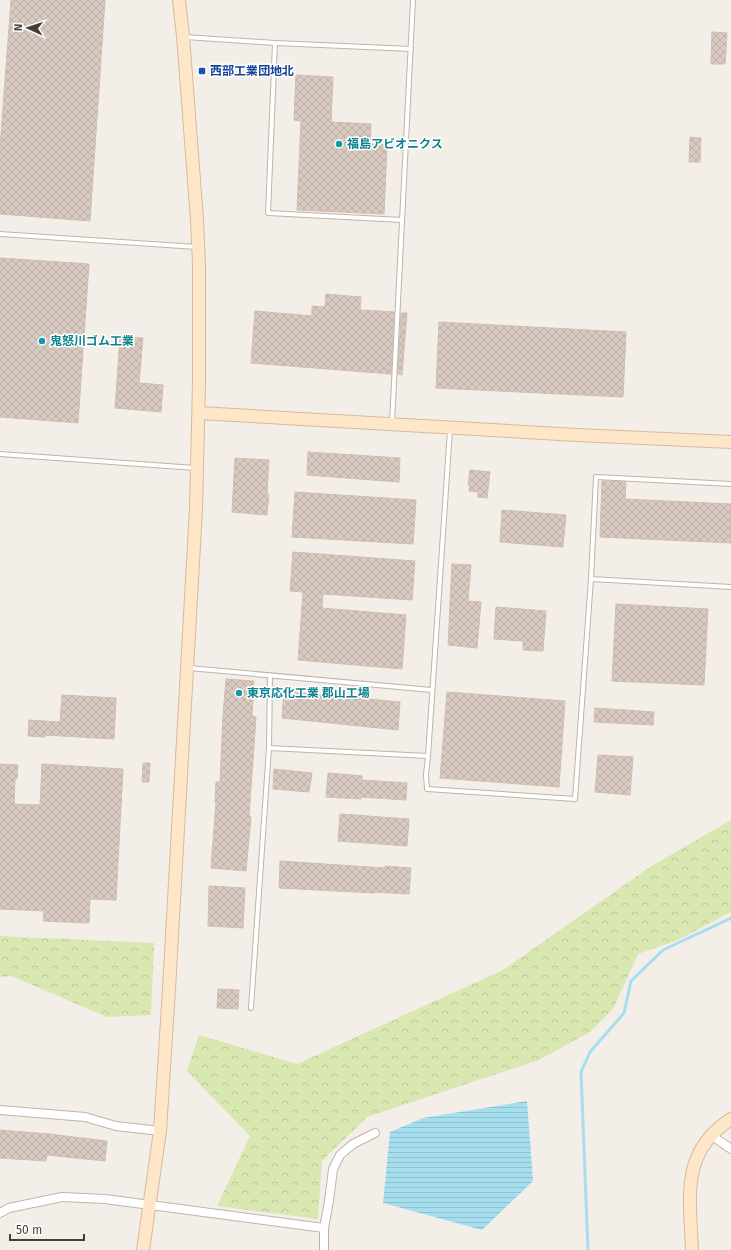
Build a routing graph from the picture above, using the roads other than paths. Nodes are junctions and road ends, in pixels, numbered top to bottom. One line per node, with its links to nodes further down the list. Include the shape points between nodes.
1 (178, 0): 3 (street)
2 (413, 0): 5 (lane)
3 (183, 36): 4 (lane); 8 (street)
4 (275, 44): 5 (lane); 6 (lane, via 268,213)
5 (410, 49): 6 (lane)
6 (402, 220): 10 (lane)
7 (0, 234): 8 (lane)
8 (198, 247): 9 (street)
9 (198, 413): 10 (street); 14 (street)
10 (392, 423): 11 (street)
11 (450, 428): 12 (street); 20 (lane)
12 (731, 442)
13 (0, 454): 14 (lane)
14 (197, 468): 18 (street)
15 (731, 484): 16 (lane, via 596,477)
16 (591, 579): 17 (lane); 22 (lane, via 575,799 427,789)
17 (731, 587)
18 (187, 668): 19 (lane); 26 (street)
19 (270, 676): 20 (lane); 21 (lane)
20 (432, 690): 22 (lane)
21 (269, 748): 22 (lane); 23 (lane)
22 (428, 756)
23 (251, 1008)
24 (0, 1110): 26 (street, via 85,1117 116,1126)
25 (731, 1119): 28 (street)
26 (160, 1131): 30 (street)
27 (375, 1133): 32 (street, via 353,1144 340,1155 333,1169)
28 (711, 1135): 29 (street); 35 (street, via 702,1146 690,1184)
29 (731, 1149)
30 (148, 1205): 31 (street, via 62,1197 9,1208); 32 (street); 33 (street)
31 (0, 1213)
32 (324, 1228): 34 (street)
33 (143, 1250)
34 (324, 1250)
35 (692, 1250)

